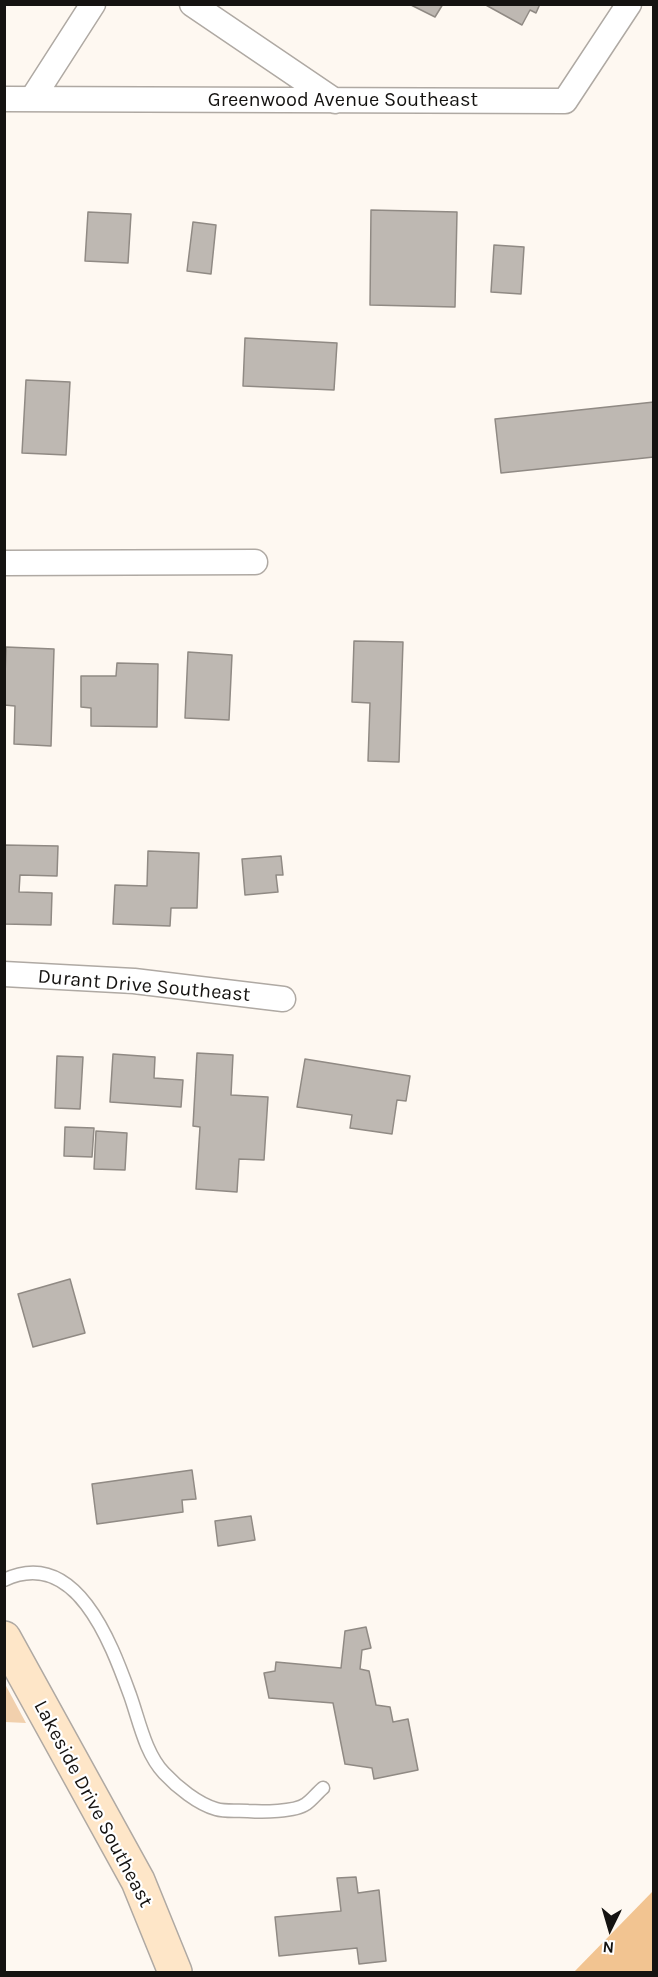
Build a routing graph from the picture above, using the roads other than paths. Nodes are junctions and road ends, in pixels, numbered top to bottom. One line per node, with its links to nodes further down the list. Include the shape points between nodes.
1 (93, 4): 5 (street)
2 (192, 4): 6 (street)
3 (629, 4): 6 (street, Greenwood Avenue Southeast, via 565,101)
4 (4, 99): 5 (street, Greenwood Avenue Southeast)
5 (32, 99): 6 (street, Greenwood Avenue Southeast)
6 (335, 100)
7 (255, 562): 8 (street)
8 (4, 563)
9 (4, 974): 10 (street, Durant Drive Southeast, via 134,981)
10 (283, 999)
11 (4, 1580): 13 (lane, via 44,1572 59,1578 90,1607 130,1694 143,1737 162,1772 191,1796 217,1809 266,1812 304,1805)
12 (4, 1638): 14 (main road, Lakeside Drive Southeast, via 138,1881)
13 (323, 1788)
14 (175, 1972)

